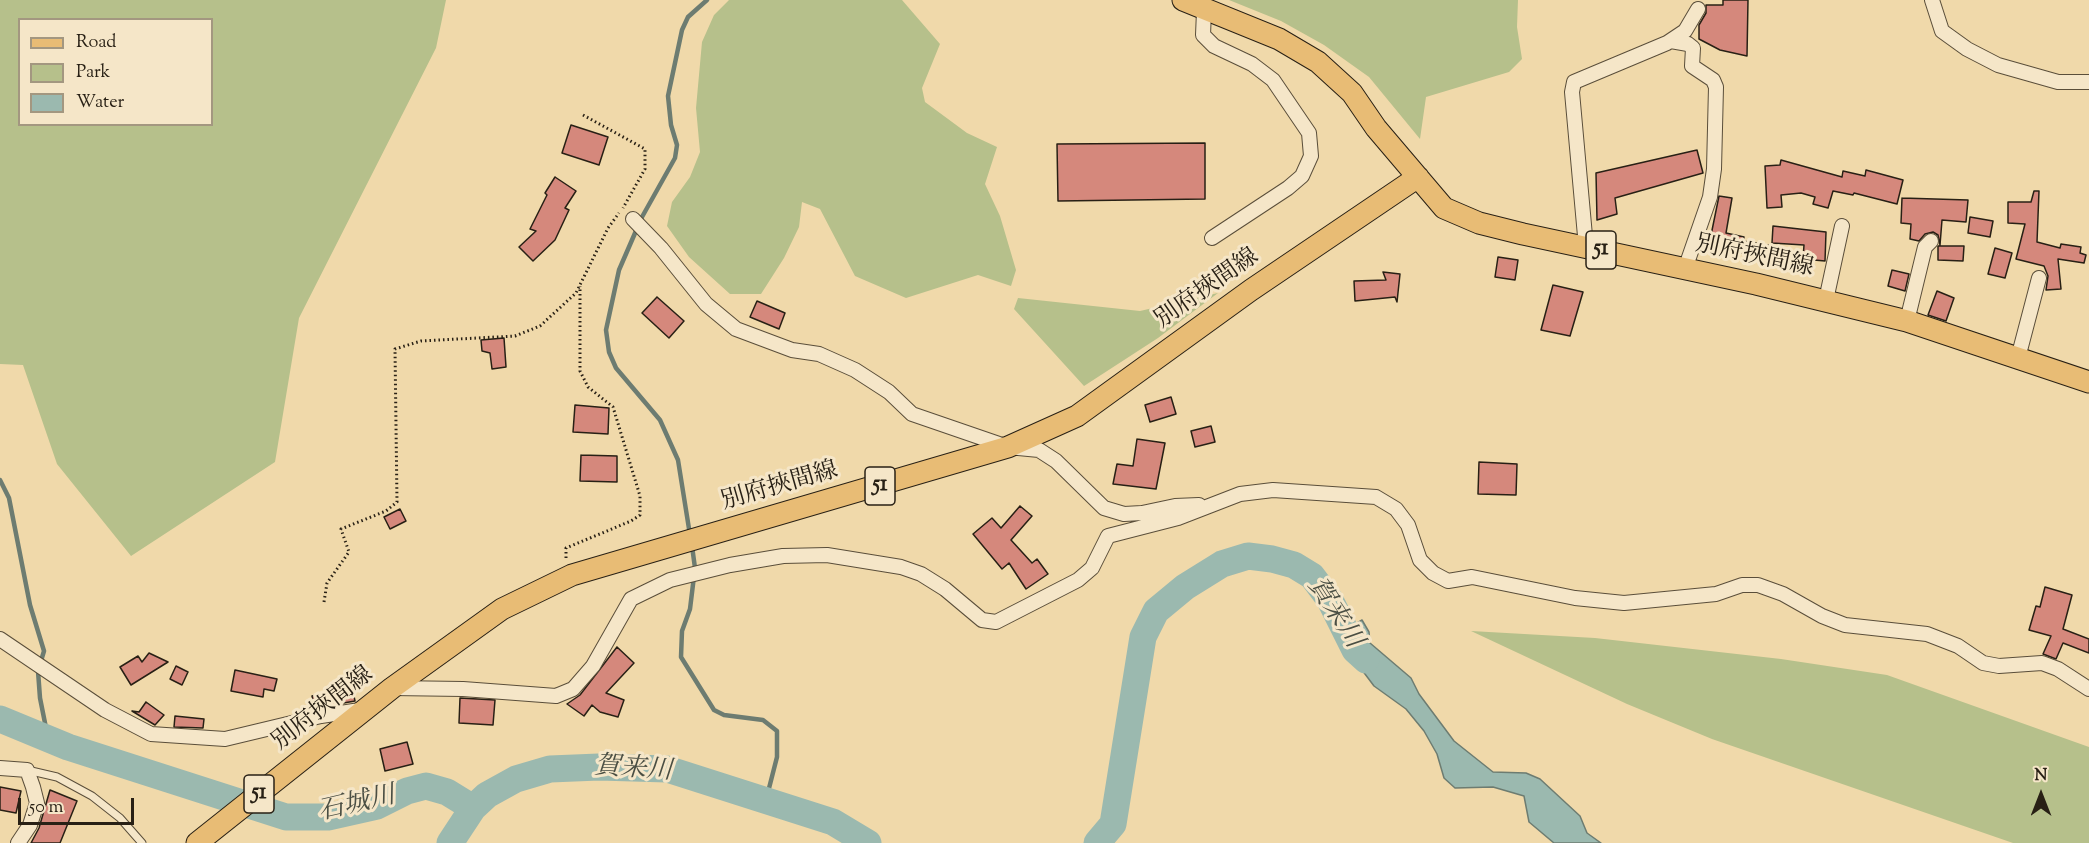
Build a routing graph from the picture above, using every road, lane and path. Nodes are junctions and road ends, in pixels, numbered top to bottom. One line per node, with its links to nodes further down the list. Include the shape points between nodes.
1 (1183, 0): 4 (main road, 別府挾間線 / 51)
2 (1932, 0): 6 (street, via 1942,31 1967,49 1998,65 2058,82)
3 (1698, 9): 5 (street, via 1685,31)
4 (1204, 11): 8 (main road, 別府挾間線 / 51, via 1280,39 1318,63 1352,93); 11 (street, via 1203,35 1214,46 1252,64 1273,80 1309,133 1311,156 1302,176 1288,188)
5 (1671, 41): 13 (street, via 1574,82); 14 (street, via 1693,48 1692,66 1713,80 1716,87 1710,197)
6 (2089, 82)
7 (584, 115): 16 (path, via 645,149 645,169 608,228)
8 (1418, 177): 13 (main road, 別府挾間線 / 51, via 1444,208 1479,223); 21 (main road, 別府挾間線 / 51, via 1251,290 1077,416)
9 (633, 219): 21 (street, via 706,304 736,329 792,350 819,354 855,370 889,392 912,414)
10 (1842, 226): 17 (street)
11 (1212, 238)
12 (1931, 241): 18 (street, via 1925,247)
13 (1586, 247): 14 (main road, 別府挾間線 / 51)
14 (1686, 269): 17 (main road, 別府挾間線 / 51)
15 (2039, 278): 19 (street)
16 (580, 285): 23 (path, via 580,371 588,387 614,407 640,496 640,515 566,548); 24 (path, via 540,326 515,336 421,341 395,349 397,502 386,511 341,529 349,552 327,583)
17 (1826, 300): 18 (main road, 別府挾間線 / 51)
18 (1907, 321): 19 (main road, 別府挾間線 / 51)
19 (2018, 358): 20 (main road, 別府挾間線 / 51)
20 (2089, 382)
21 (1008, 447): 22 (street, via 1040,450 1104,508 1124,514); 27 (main road, 別府挾間線 / 51, via 572,575 502,609)
22 (1208, 505): 26 (street, via 1240,494 1273,490 1376,497 1396,509 1408,525 1420,560 1433,573 1448,580 1484,579 1575,598 1624,603 1716,594 1742,585 1758,585 1845,625 1927,634 1958,646 1983,663 2042,663); 27 (street, via 1178,518 1108,536 1092,568 1078,580 996,622 982,620 921,574 901,567 827,555 783,556 670,580 632,599 593,666 573,689 556,696)
23 (566, 559)
24 (324, 602)
25 (0, 639): 28 (street, via 105,710 151,734 225,739 321,716)
26 (2087, 684)
27 (392, 688): 28 (main road, 別府挾間線 / 51)
28 (365, 710): 33 (main road, 別府挾間線 / 51)
29 (0, 768): 30 (street)
30 (27, 770): 31 (street, via 37,803 30,825); 32 (lane, via 57,777 92,796 120,818)
31 (18, 843)
32 (141, 843)
33 (196, 843)

